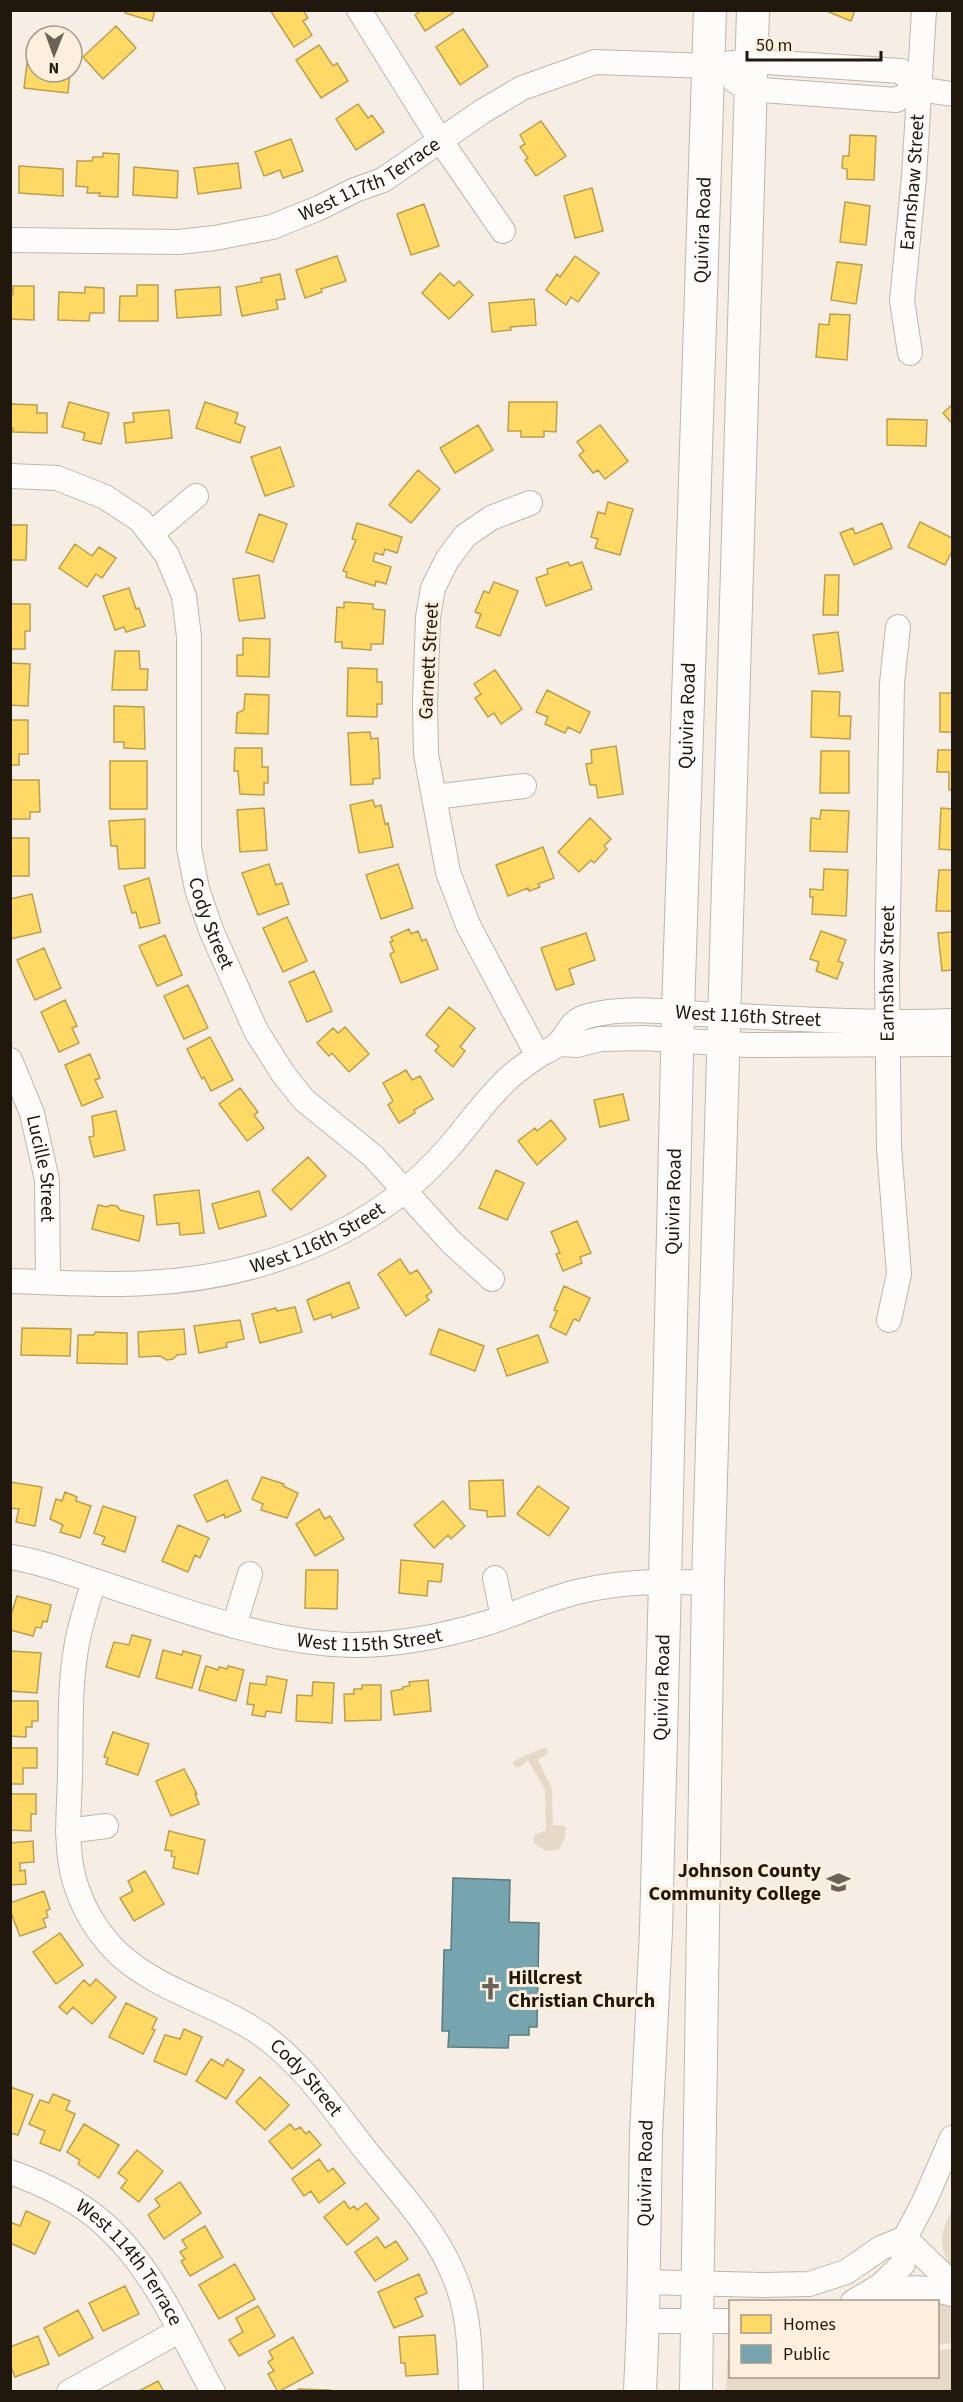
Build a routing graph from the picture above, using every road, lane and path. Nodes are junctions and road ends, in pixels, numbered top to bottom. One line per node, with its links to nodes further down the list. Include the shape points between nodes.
1 (358, 10): 9 (street)
2 (710, 10): 5 (main road, Quivira Road)
3 (753, 10): 6 (main road, Quivira Road)
4 (924, 10): 7 (street, Earnshaw Street)
5 (709, 66): 6 (street, West 117th Terrace); 9 (street, West 117th Terrace, via 595,62 522,88); 22 (main road, Quivira Road)
6 (750, 75): 7 (street, West 117th Terrace, via 896,100); 23 (main road, Quivira Road)
7 (918, 89): 8 (street, West 117th Terrace); 12 (street, Earnshaw Street, via 902,301)
8 (952, 94)
9 (440, 140): 10 (street); 11 (street, West 117th Terrace, via 383,180 272,227 178,242)
10 (503, 231)
11 (10, 240)
12 (910, 352)
13 (10, 476): 16 (street, Cody Street, via 57,478 105,497 140,520)
14 (196, 496): 16 (street)
15 (530, 503): 19 (street, Garnett Street, via 491,518 465,536 433,588 425,703 426,754)
16 (151, 534): 28 (street, Cody Street, via 166,555 184,596 189,637 189,848 211,930 256,1031 284,1075 312,1107 373,1156)
17 (898, 627): 20 (street, Earnshaw Street, via 892,682)
18 (524, 786): 19 (street)
19 (434, 797): 26 (street, Garnett Street, via 448,872 468,925)
20 (888, 1021): 21 (street, West 116th Street); 23 (street, West 116th Street); 25 (street, Earnshaw Street)
21 (952, 1021)
22 (678, 1026): 23 (street, West 116th Street); 26 (street, West 116th Street, via 644,1038 601,1040); 37 (main road, Quivira Road)
23 (722, 1029): 25 (street, West 116th Street); 38 (main road, Quivira Road)
24 (952, 1044): 25 (street, West 116th Street)
25 (888, 1046): 32 (street, Earnshaw Street, via 899,1274)
26 (548, 1050): 28 (street, West 116th Street, via 499,1087 431,1167)
27 (10, 1060): 31 (street, Lucille Street, via 33,1113 47,1180)
28 (405, 1191): 29 (street, Cody Street, via 451,1242); 31 (street, West 116th Street, via 343,1232 265,1263 214,1275 147,1283)
29 (492, 1279)
30 (10, 1281): 31 (street, West 116th Street)
31 (48, 1282)
32 (889, 1320)
33 (10, 1557): 36 (street, West 115th Street)
34 (250, 1574): 40 (street)
35 (495, 1578): 39 (street)
36 (94, 1581): 40 (street, West 115th Street); 42 (street, Cody Street, via 81,1622 74,1665)
37 (666, 1581): 38 (street, West 115th Street); 39 (street, West 115th Street, via 581,1591); 46 (main road, Quivira Road)
38 (708, 1583): 47 (main road, Quivira Road)
39 (503, 1617): 40 (street, West 115th Street, via 437,1636 375,1644 301,1641)
40 (234, 1626)
41 (106, 1826): 42 (street)
42 (68, 1831): 56 (street, Cody Street, via 71,1865 81,1898 107,1941 146,1975 227,2013 277,2047 306,2074 433,2236 452,2270 464,2308)
43 (952, 2138): 45 (street)
44 (10, 2172): 53 (street, West 114th Terrace, via 75,2202 102,2223 147,2274)
45 (905, 2238): 47 (street, via 881,2248 846,2272 809,2284); 48 (street, via 940,2272); 49 (street, via 903,2264 880,2286)
46 (644, 2282): 47 (street); 50 (main road, Quivira Road)
47 (698, 2283): 51 (main road, Quivira Road)
48 (952, 2291): 49 (street, via 912,2287)
49 (858, 2298)
50 (644, 2321): 51 (street); 57 (main road, Quivira Road)
51 (697, 2321): 52 (street); 58 (main road, Quivira Road)
52 (729, 2321)
53 (179, 2331): 54 (street); 55 (street, West 114th Terrace)
54 (69, 2391)
55 (213, 2391)
56 (471, 2391)
57 (640, 2391)
58 (696, 2391)

